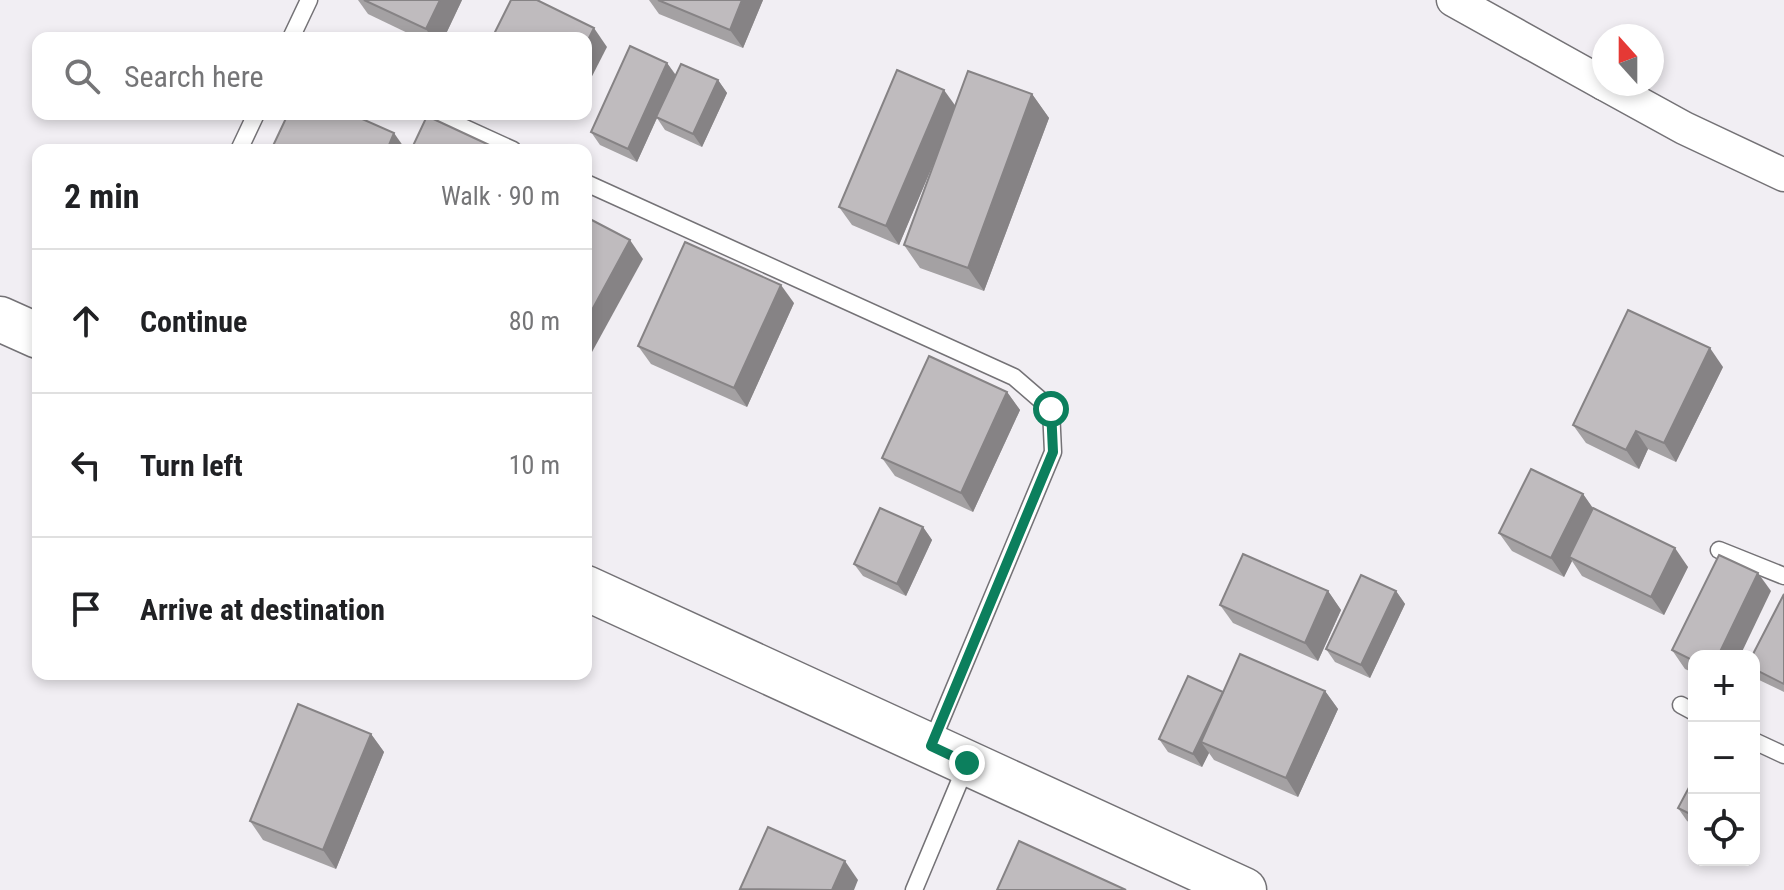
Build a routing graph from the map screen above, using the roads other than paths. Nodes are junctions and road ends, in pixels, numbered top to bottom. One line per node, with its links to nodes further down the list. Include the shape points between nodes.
1 (309, 0): 3 (lane)
2 (1453, 0): 4 (street)
3 (294, 32)
4 (1592, 77)
5 (1626, 96): 10 (street)
6 (253, 120): 8 (lane)
7 (447, 120): 9 (lane)
8 (242, 144)
9 (500, 144)
10 (1784, 175)
11 (592, 186): 18 (lane, via 1014,377 1051,409 1053,452)
12 (0, 319): 13 (street)
13 (32, 333)
14 (1719, 550): 15 (lane)
15 (1784, 576)
16 (592, 591): 18 (street)
17 (1760, 744): 19 (lane)
18 (949, 755): 20 (lane); 21 (street)
19 (1784, 755)
20 (914, 890)
21 (1244, 890)

